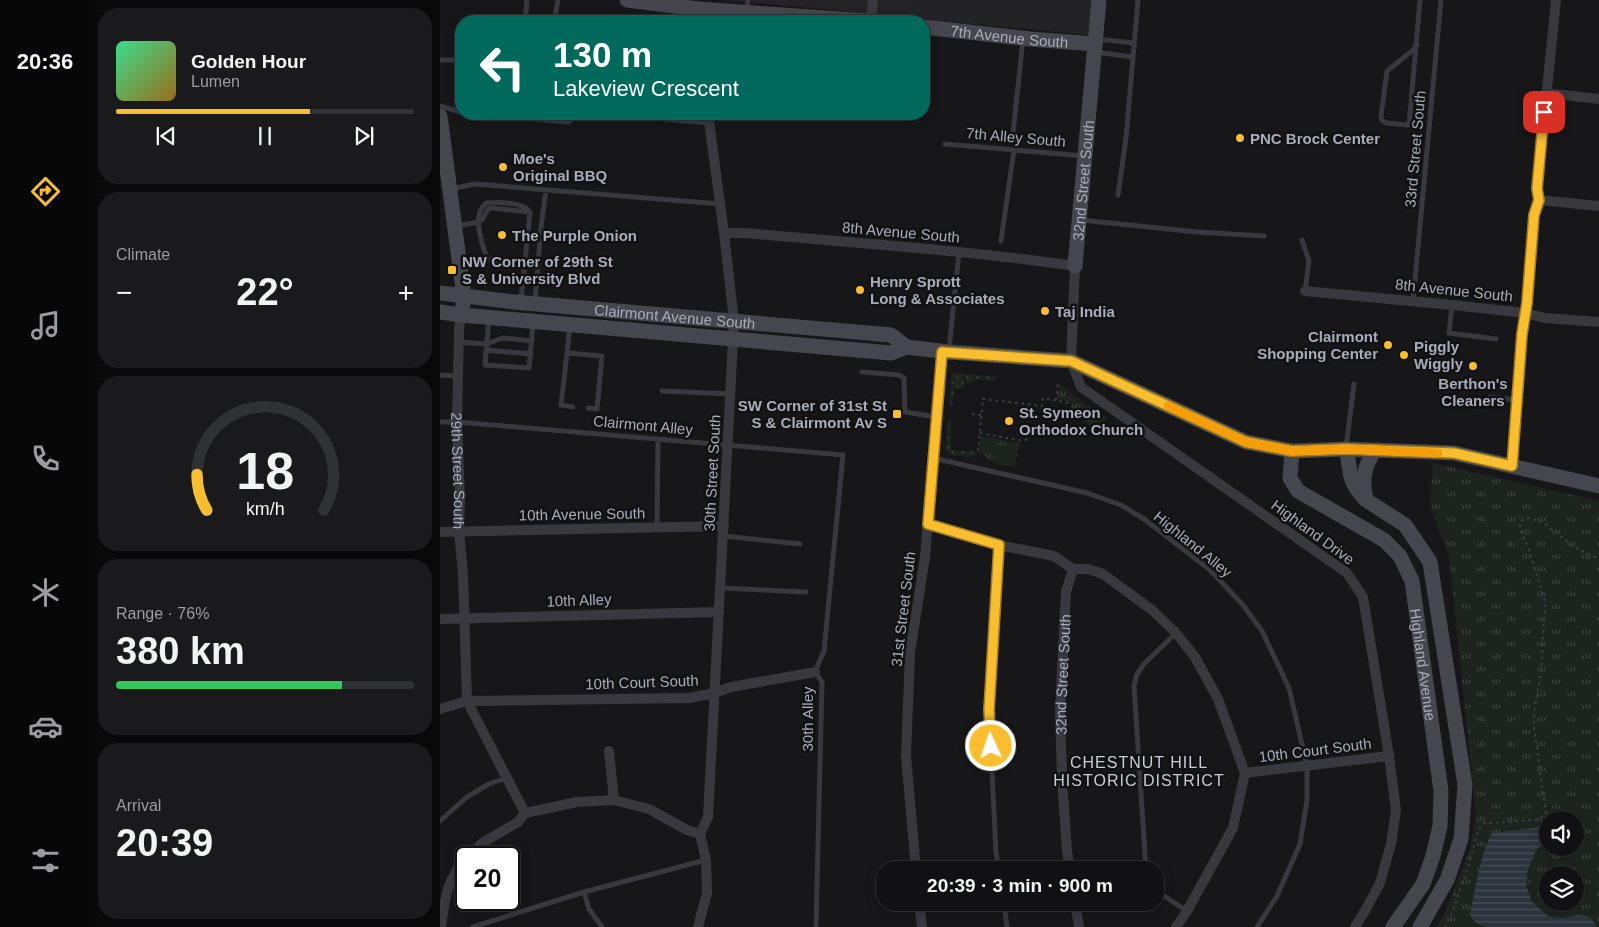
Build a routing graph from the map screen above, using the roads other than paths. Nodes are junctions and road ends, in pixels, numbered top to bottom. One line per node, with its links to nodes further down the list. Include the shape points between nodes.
1 (527, 0): 12 (lane)
2 (558, 0): 13 (lane)
3 (627, 0): 10 (street)
4 (873, 0): 16 (street)
5 (1099, 0): 20 (street, 32nd Street South)
6 (1138, 0): 19 (lane)
7 (1420, 0): 21 (lane)
8 (1441, 0): 56 (lane, 33rd Street South)
9 (1556, 0): 25 (street)
10 (646, 1): 14 (street)
11 (748, 6): 14 (street); 15 (street)
12 (526, 15)
13 (555, 15)
14 (699, 15)
15 (819, 15)
16 (872, 15)
17 (930, 28): 18 (street, 7th Avenue South)
18 (1023, 38): 20 (street, 7th Avenue South); 33 (lane)
19 (1134, 43): 20 (lane); 22 (lane)
20 (1095, 45): 22 (lane); 36 (street, 32nd Street South)
21 (1417, 45): 21 (lane, via 1387,71 1381,116 1386,123 1409,125)
22 (1132, 57): 39 (lane)
23 (440, 60): 24 (lane)
24 (455, 60)
25 (1546, 93): 26 (street); 40 (street, via 1537,189)
26 (1599, 99)
27 (440, 106): 28 (lane)
28 (455, 110)
29 (440, 116): 37 (street, 29th Street South)
30 (545, 120): 31 (lane)
31 (570, 120)
32 (708, 120): 41 (street, 30th Street South)
33 (1013, 133)
34 (945, 144): 35 (lane, 7th Alley South)
35 (1014, 150): 36 (lane, 7th Alley South); 49 (lane)
36 (1084, 156): 43 (street, 32nd Street South)
37 (450, 189): 38 (lane, via 476,184); 45 (street, 29th Street South)
38 (546, 190): 41 (lane); 57 (lane)
39 (1118, 196)
40 (1539, 200): 42 (street); 60 (street, via 1534,215)
41 (720, 204): 46 (street, 30th Street South)
42 (1599, 206)
43 (1079, 219): 47 (lane); 51 (street, 32nd Street South)
44 (479, 222): 45 (lane); 52 (lane, via 482,247 488,258 500,264); 52 (lane, via 478,217 486,203 525,206 530,212)
45 (455, 226): 55 (street, 29th Street South)
46 (724, 233): 50 (street, 8th Avenue South); 63 (street, 30th Street South)
47 (1264, 236)
48 (1302, 240): 53 (lane, via 1308,261)
49 (1001, 241)
50 (959, 253): 51 (street, 8th Avenue South); 74 (lane)
51 (1075, 266): 76 (street, 32nd Street South)
52 (524, 267): 57 (lane)
53 (1305, 291): 56 (street, 8th Avenue South)
54 (440, 293): 55 (street, Clairmont Avenue South)
55 (464, 297): 57 (street, Clairmont Avenue South); 61 (street, 29th Street South)
56 (1413, 301): 58 (street, 8th Avenue South)
57 (528, 303): 63 (street, Clairmont Avenue South)
58 (1452, 305): 60 (street, 8th Avenue South); 68 (lane, via 1449,333)
59 (440, 312): 61 (street, Clairmont Avenue South)
60 (1525, 313): 65 (street, 8th Avenue South, via 1545,318); 84 (street)
61 (461, 315): 62 (street, Clairmont Avenue South); 70 (street, 29th Street South)
62 (489, 318): 64 (street, Clairmont Avenue South); 71 (lane)
63 (734, 321): 67 (street, 30th Street South); 72 (street, Clairmont Avenue South, via 891,335)
64 (533, 322): 66 (street, Clairmont Avenue South); 69 (lane)
65 (1599, 322)
66 (570, 325): 67 (street, Clairmont Avenue South); 73 (lane)
67 (734, 338): 72 (street, Clairmont Avenue South, via 891,353); 82 (street, 30th Street South)
68 (1496, 339)
69 (532, 340): 71 (lane, via 502,338); 75 (lane)
70 (459, 342): 71 (lane); 79 (street, 29th Street South)
71 (487, 347): 75 (lane); 75 (lane, via 486,364 529,368)
72 (907, 347): 74 (street, Clairmont Avenue South)
73 (567, 352): 85 (lane, via 561,406); 86 (lane, via 602,356 597,409)
74 (946, 352): 76 (street, Clairmont Avenue South); 87 (street, 31st Street South)
75 (530, 354)
76 (1071, 361): 93 (street, Clairmont Avenue South, via 1246,442); 119 (street, Highland Drive, via 1081,386 1347,573 1362,597)
77 (862, 372): 87 (lane, via 904,378 905,412)
78 (440, 376): 79 (lane)
79 (458, 376): 89 (street, 29th Street South)
80 (1354, 384): 92 (lane)
81 (662, 391): 82 (lane)
82 (732, 394): 91 (street, 30th Street South)
83 (1490, 397): 84 (lane)
84 (1517, 400): 97 (street)
85 (573, 407)
86 (588, 408)
87 (936, 417): 96 (street, 31st Street South)
88 (440, 422): 89 (lane, Clairmont Alley)
89 (457, 422): 90 (lane, Clairmont Alley); 104 (street, 29th Street South)
90 (658, 439): 91 (lane, Clairmont Alley); 101 (lane)
91 (729, 445): 95 (lane, Clairmont Alley); 102 (street, 30th Street South)
92 (1346, 449): 93 (street, Clairmont Avenue South); 94 (street, Clairmont Avenue South); 99 (street, Highland Avenue, via 1350,479)
93 (1292, 451): 151 (street, Highland Avenue, via 1290,478 1298,491 1384,540 1400,556 1412,581 1440,791 1440,826 1423,884)
94 (1374, 451): 97 (street, Clairmont Avenue South, via 1454,453); 99 (street, via 1366,466 1363,486)
95 (843, 455): 114 (lane, 30th Alley, via 824,651)
96 (932, 458): 100 (street, 31st Street South); 120 (lane, Highland Alley, via 1087,493 1121,505 1210,570 1262,631 1289,688)
97 (1512, 466): 98 (street, Clairmont Avenue South)
98 (1599, 486)
99 (1366, 500): 152 (street, Highland Avenue, via 1405,525 1430,562 1465,785 1461,839 1447,880)
100 (928, 524): 106 (street); 129 (street, 31st Street South, via 910,653 906,756)
101 (657, 528): 102 (street, 10th Avenue South); 104 (street, 10th Avenue South)
102 (724, 531): 105 (lane); 108 (street, 30th Street South)
103 (440, 532): 104 (street, 10th Avenue South)
104 (460, 532): 111 (street, 29th Street South)
105 (800, 544)
106 (999, 545): 107 (street, via 1054,556); 130 (lane, via 989,710)
107 (1074, 568): 113 (street, via 1103,574 1152,610); 131 (street, 32nd Street South, via 1066,592 1060,710)
108 (721, 588): 109 (lane); 110 (street, 30th Street South)
109 (806, 592)
110 (720, 612): 111 (street, 10th Alley); 115 (street, 30th Street South)
111 (464, 618): 112 (street, 10th Alley); 116 (street, 29th Street South)
112 (440, 619)
113 (1176, 633): 121 (street, via 1195,657 1218,699); 132 (lane, via 1144,664 1134,686)
114 (815, 672): 115 (street, 10th Court South); 144 (lane, 30th Alley, via 822,682)
115 (715, 693): 116 (street, 10th Court South, via 689,698); 126 (street, 30th Street South, via 708,817)
116 (467, 702): 117 (street, 10th Court South); 122 (street, 29th Street South)
117 (440, 709)
118 (609, 751): 123 (street)
119 (1389, 756): 120 (street, 10th Court South); 150 (street, Highland Drive, via 1396,810 1391,844 1380,883)
120 (1307, 766): 121 (street, 10th Court South); 149 (lane, Highland Alley, via 1307,800 1300,844 1277,896)
121 (1244, 773): 139 (street, via 1234,828)
122 (507, 778): 124 (street, 29th Street South); 125 (lane, via 467,796)
123 (614, 800): 124 (street, via 577,802); 126 (street, via 649,808)
124 (525, 813): 127 (street, via 518,822)
125 (440, 821)
126 (700, 834): 128 (street)
127 (480, 846)
128 (706, 860): 134 (lane); 143 (street, via 707,893)
129 (915, 861)
130 (997, 861)
131 (1069, 861)
132 (1145, 861)
133 (455, 875): 140 (street, via 447,889)
134 (584, 892): 141 (lane); 142 (lane, via 590,910)
135 (1164, 896): 139 (lane)
136 (920, 911): 145 (street)
137 (1005, 911): 146 (lane)
138 (1077, 911): 147 (street)
139 (1187, 911): 148 (street)
140 (441, 927)
141 (473, 927)
142 (602, 927)
143 (698, 927)
144 (816, 927)
145 (922, 927)
146 (1007, 927)
147 (1080, 927)
148 (1176, 927)
149 (1257, 927)
150 (1355, 927)
151 (1393, 927)
152 (1420, 927)

